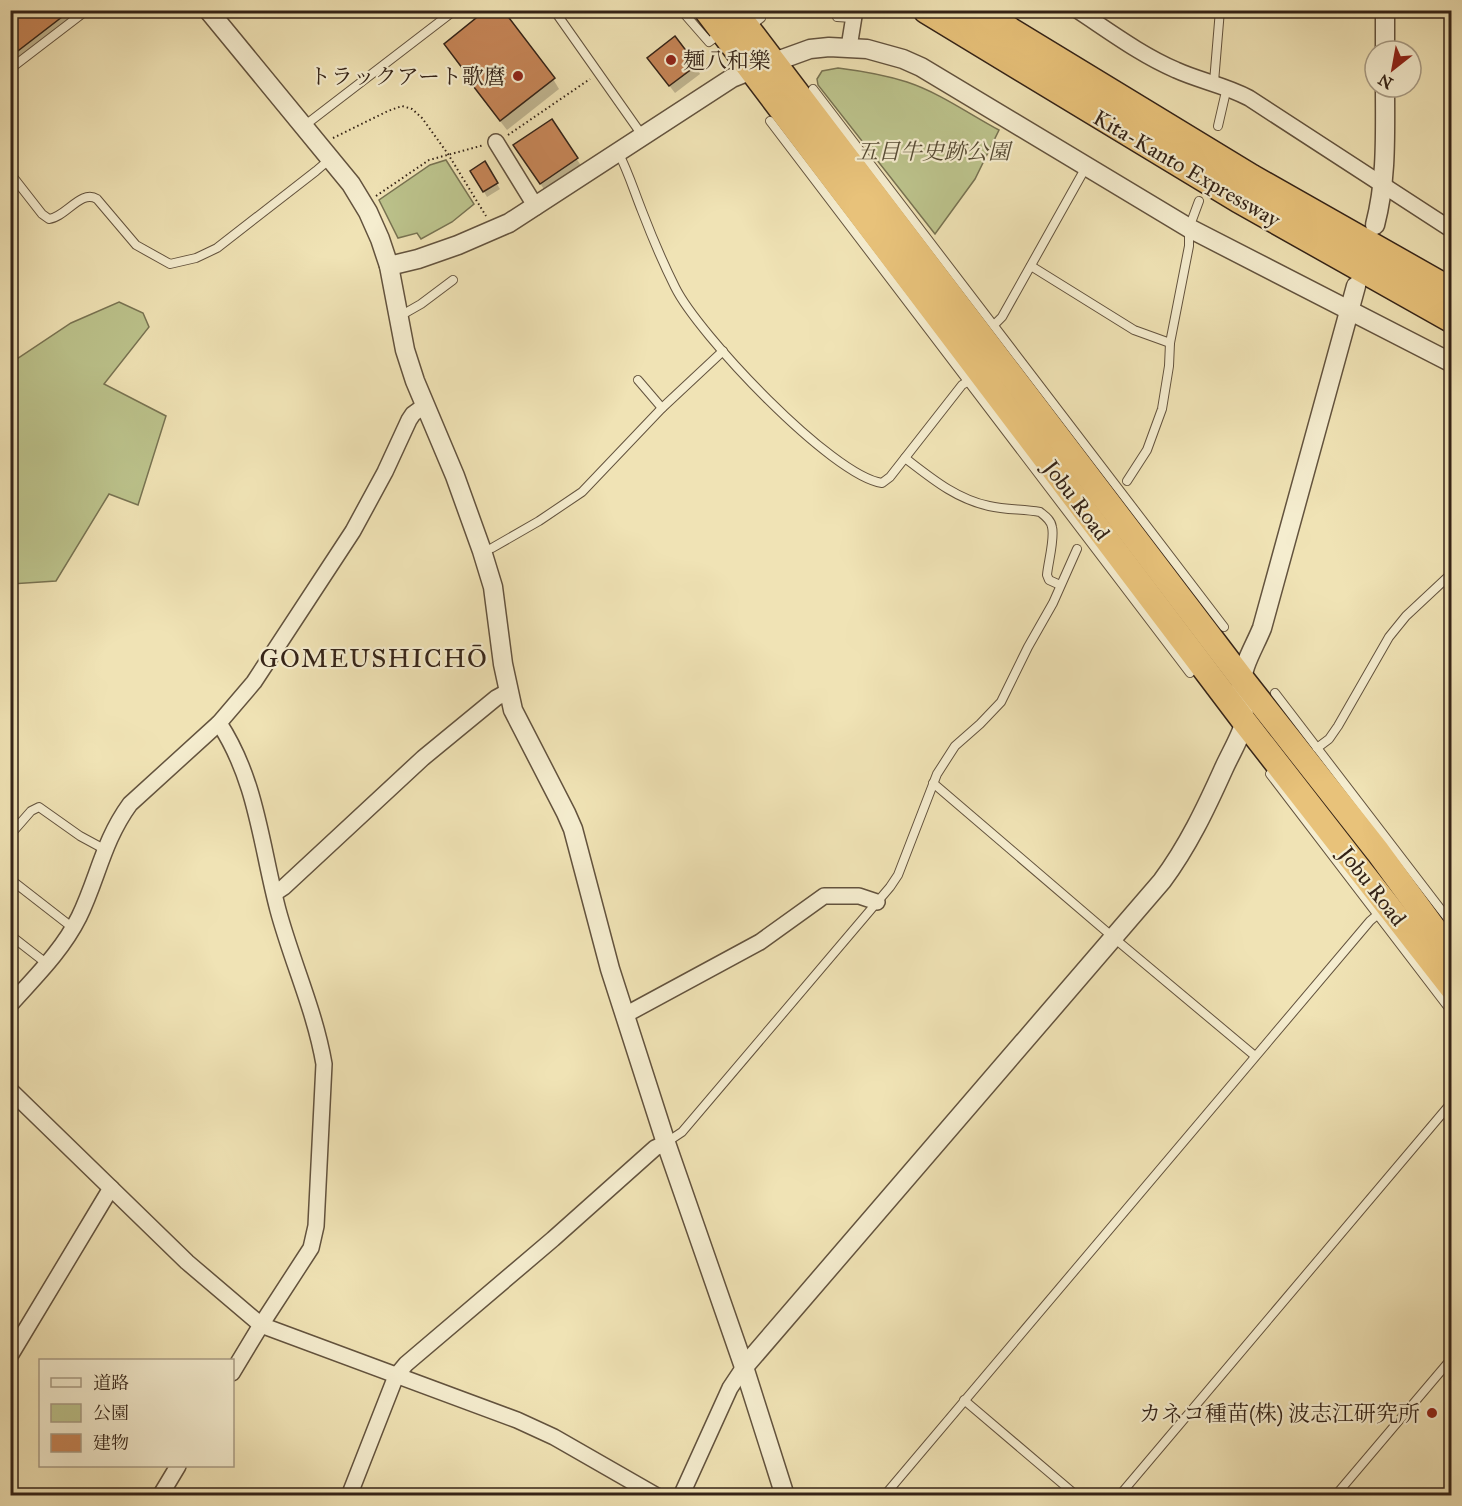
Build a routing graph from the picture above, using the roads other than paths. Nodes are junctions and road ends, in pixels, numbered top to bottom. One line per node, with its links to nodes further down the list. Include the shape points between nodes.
1 (87, 10): 18 (lane)
2 (455, 10): 23 (lane)
3 (554, 10): 25 (lane)
4 (681, 10): 14 (lane, via 709,42)
5 (706, 10): 14 (highway, Jobu Road)
6 (927, 10): 46 (highway, Kita-Kanto Expressway, via 1239,199)
7 (975, 10): 43 (highway, Kita-Kanto Expressway, via 1251,178)
8 (1077, 10): 19 (street, via 1164,64)
9 (1220, 10): 19 (lane)
10 (1385, 10): 15 (street)
11 (208, 11): 23 (street)
12 (848, 15): 16 (street)
13 (746, 16): 17 (highway, Jobu Road)
14 (723, 33): 17 (highway, Jobu Road)
15 (1385, 39)
16 (849, 47): 17 (street, via 810,49); 29 (street, via 886,53 921,67)
17 (764, 67): 25 (street, via 732,78); 31 (highway, Jobu Road); 38 (highway, Jobu Road)
18 (10, 69)
19 (1221, 85): 24 (lane); 32 (street, via 1249,98)
20 (813, 88): 31 (lane)
21 (1385, 99): 32 (street)
22 (770, 121): 38 (lane)
23 (304, 126): 28 (street)
24 (1218, 126)
25 (642, 135): 27 (street)
26 (496, 142): 34 (street)
27 (617, 151): 34 (street); 49 (lane, via 676,289)
28 (326, 152): 30 (lane, via 316,171 217,248 170,264 136,245 93,196 49,219); 39 (street, via 368,212)
29 (1086, 167): 36 (street); 40 (lane)
30 (10, 173)
31 (870, 176): 47 (lane); 56 (highway, Jobu Road)
32 (1383, 186): 35 (street); 37 (street)
33 (1198, 201): 36 (lane)
34 (536, 207): 39 (street, via 436,253)
35 (1374, 225)
36 (1189, 228): 44 (street); 48 (lane)
37 (1452, 230)
38 (875, 245): 52 (lane); 60 (highway, Jobu Road)
39 (388, 266): 45 (street)
40 (1031, 266): 47 (lane); 48 (lane, via 1134,330)
41 (453, 280): 45 (lane)
42 (1356, 286): 44 (street)
43 (1452, 292)
44 (1349, 312): 50 (street); 65 (street, via 1262,628)
45 (399, 317): 53 (street, via 405,350)
46 (1452, 319)
47 (994, 325): 56 (lane)
48 (1170, 343): 57 (lane, via 1158,425 1142,461)
49 (723, 351): 54 (lane); 55 (lane, via 799,430 871,480 882,483)
50 (1452, 363)
51 (638, 380): 54 (lane)
52 (967, 382): 55 (lane); 60 (lane)
53 (424, 406): 59 (street); 69 (street, via 409,420 332,565 254,682)
54 (662, 408): 59 (lane, via 582,492 539,521)
55 (905, 458): 62 (lane, via 957,495 990,506 1040,512 1047,517 1053,537 1047,575)
56 (1096, 472): 63 (lane); 65 (highway, Jobu Road)
57 (1126, 481)
58 (1077, 549): 62 (lane)
59 (482, 551): 66 (street, via 493,587)
60 (1118, 567): 64 (lane); 68 (highway, Jobu Road)
61 (1452, 573): 70 (lane, via 1396,628 1338,726)
62 (1060, 585): 72 (lane, via 1001,702 955,746)
63 (1224, 627)
64 (1190, 673)
65 (1242, 679): 68 (street); 74 (highway, Jobu Road)
66 (507, 692): 77 (street, via 423,758); 89 (street, via 520,726 570,821)
67 (1275, 693): 70 (lane)
68 (1244, 721): 83 (street, via 1212,799 1179,859); 86 (highway, Jobu Road)
69 (219, 723): 75 (street, via 135,799); 77 (street, via 254,800)
70 (1317, 748): 74 (lane)
71 (1270, 774): 79 (lane)
72 (933, 783): 78 (lane, via 898,875); 83 (lane)
73 (10, 835): 75 (lane, via 39,807)
74 (1384, 848): 80 (lane); 84 (highway, Jobu Road)
75 (104, 849): 81 (street)
76 (10, 879): 81 (lane)
77 (275, 893): 95 (street, via 324,1064 316,1226 311,1248)
78 (877, 902): 89 (street, via 859,896 824,896 760,942); 93 (lane, via 682,1132)
79 (1377, 915): 88 (lane); 90 (lane)
80 (1452, 924)
81 (73, 928): 85 (street)
82 (10, 935): 85 (lane)
83 (1114, 938): 90 (lane); 98 (street)
84 (1452, 953)
85 (46, 963): 87 (street)
86 (1452, 988)
87 (10, 1005)
88 (1452, 1012)
89 (625, 1015): 93 (street)
90 (1255, 1056): 101 (lane)
91 (10, 1090): 94 (street)
92 (1452, 1102): 110 (lane)
93 (666, 1143): 98 (street); 100 (street, via 655,1148)
94 (111, 1188): 95 (street, via 187,1262); 96 (street)
95 (261, 1325): 99 (street); 100 (street)
96 (10, 1356)
97 (1452, 1358): 111 (lane)
98 (744, 1367): 106 (street, via 730,1388); 107 (street)
99 (234, 1370)
100 (396, 1376): 104 (street); 105 (street, via 554,1437)
101 (964, 1400): 108 (lane); 109 (lane)
102 (177, 1467): 103 (street)
103 (160, 1496)
104 (349, 1496)
105 (657, 1496)
106 (681, 1496)
107 (785, 1496)
108 (884, 1496)
109 (1077, 1496)
110 (1119, 1496)
111 (1335, 1496)

